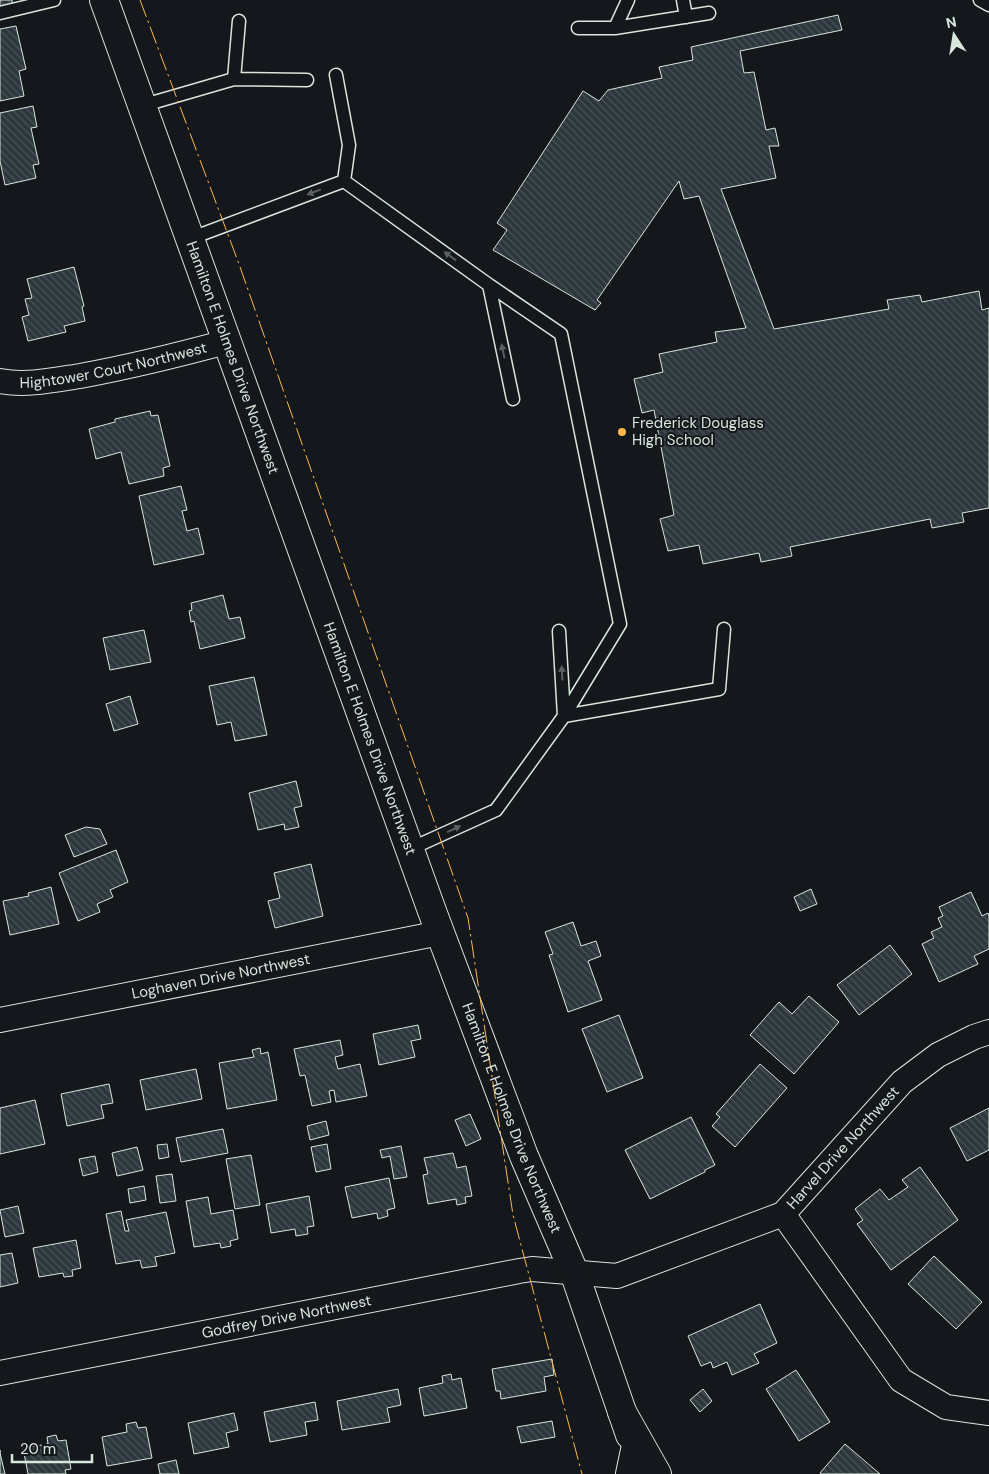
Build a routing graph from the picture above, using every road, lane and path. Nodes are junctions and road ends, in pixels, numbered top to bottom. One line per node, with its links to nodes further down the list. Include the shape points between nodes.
1 (54, 0): 7 (lane)
2 (104, 0): 16 (main road, Hamilton E Holmes Drive Northwest)
3 (628, 0): 12 (lane)
4 (683, 0): 9 (lane)
5 (980, 0): 6 (lane)
6 (989, 5)
7 (0, 13)
8 (709, 13): 9 (lane)
9 (686, 17): 12 (lane)
10 (239, 20): 14 (lane)
11 (578, 28): 12 (lane)
12 (615, 28)
13 (336, 75): 17 (lane, via 349,145)
14 (234, 79): 15 (lane); 16 (lane)
15 (307, 80)
16 (141, 106): 18 (main road, Hamilton E Holmes Drive Northwest)
17 (344, 181): 18 (lane, one-way to 18); 19 (lane, one-way to 17)
18 (189, 239): 20 (main road, Hamilton E Holmes Drive Northwest)
19 (489, 285): 22 (lane, one-way to 19); 25 (lane, via 561,334 620,624)
20 (226, 342): 21 (street, Hightower Court Northwest, via 59,380); 26 (main road, Hamilton E Holmes Drive Northwest)
21 (0, 381)
22 (514, 399)
23 (724, 629): 25 (lane, via 719,690)
24 (559, 631): 25 (lane, one-way to 24)
25 (564, 716): 26 (lane, one-way to 25, via 496,810)
26 (410, 849): 27 (main road, Hamilton E Holmes Drive Northwest)
27 (440, 933): 28 (street, Loghaven Drive Northwest); 31 (main road, Hamilton E Holmes Drive Northwest, via 524,1156)
28 (0, 1020)
29 (989, 1032): 30 (street, Harvel Drive Northwest, via 938,1055 902,1082)
30 (783, 1214): 31 (street, Harvel Drive Northwest, via 617,1276); 34 (street, via 901,1380 946,1407)
31 (574, 1272): 32 (street, Godfrey Drive Northwest, via 519,1271); 33 (main road, Hamilton E Holmes Drive Northwest)
32 (0, 1373)
33 (622, 1412): 35 (main road, Hamilton E Holmes Drive Northwest); 36 (main road)
34 (989, 1413)
35 (636, 1466)
36 (657, 1474)

